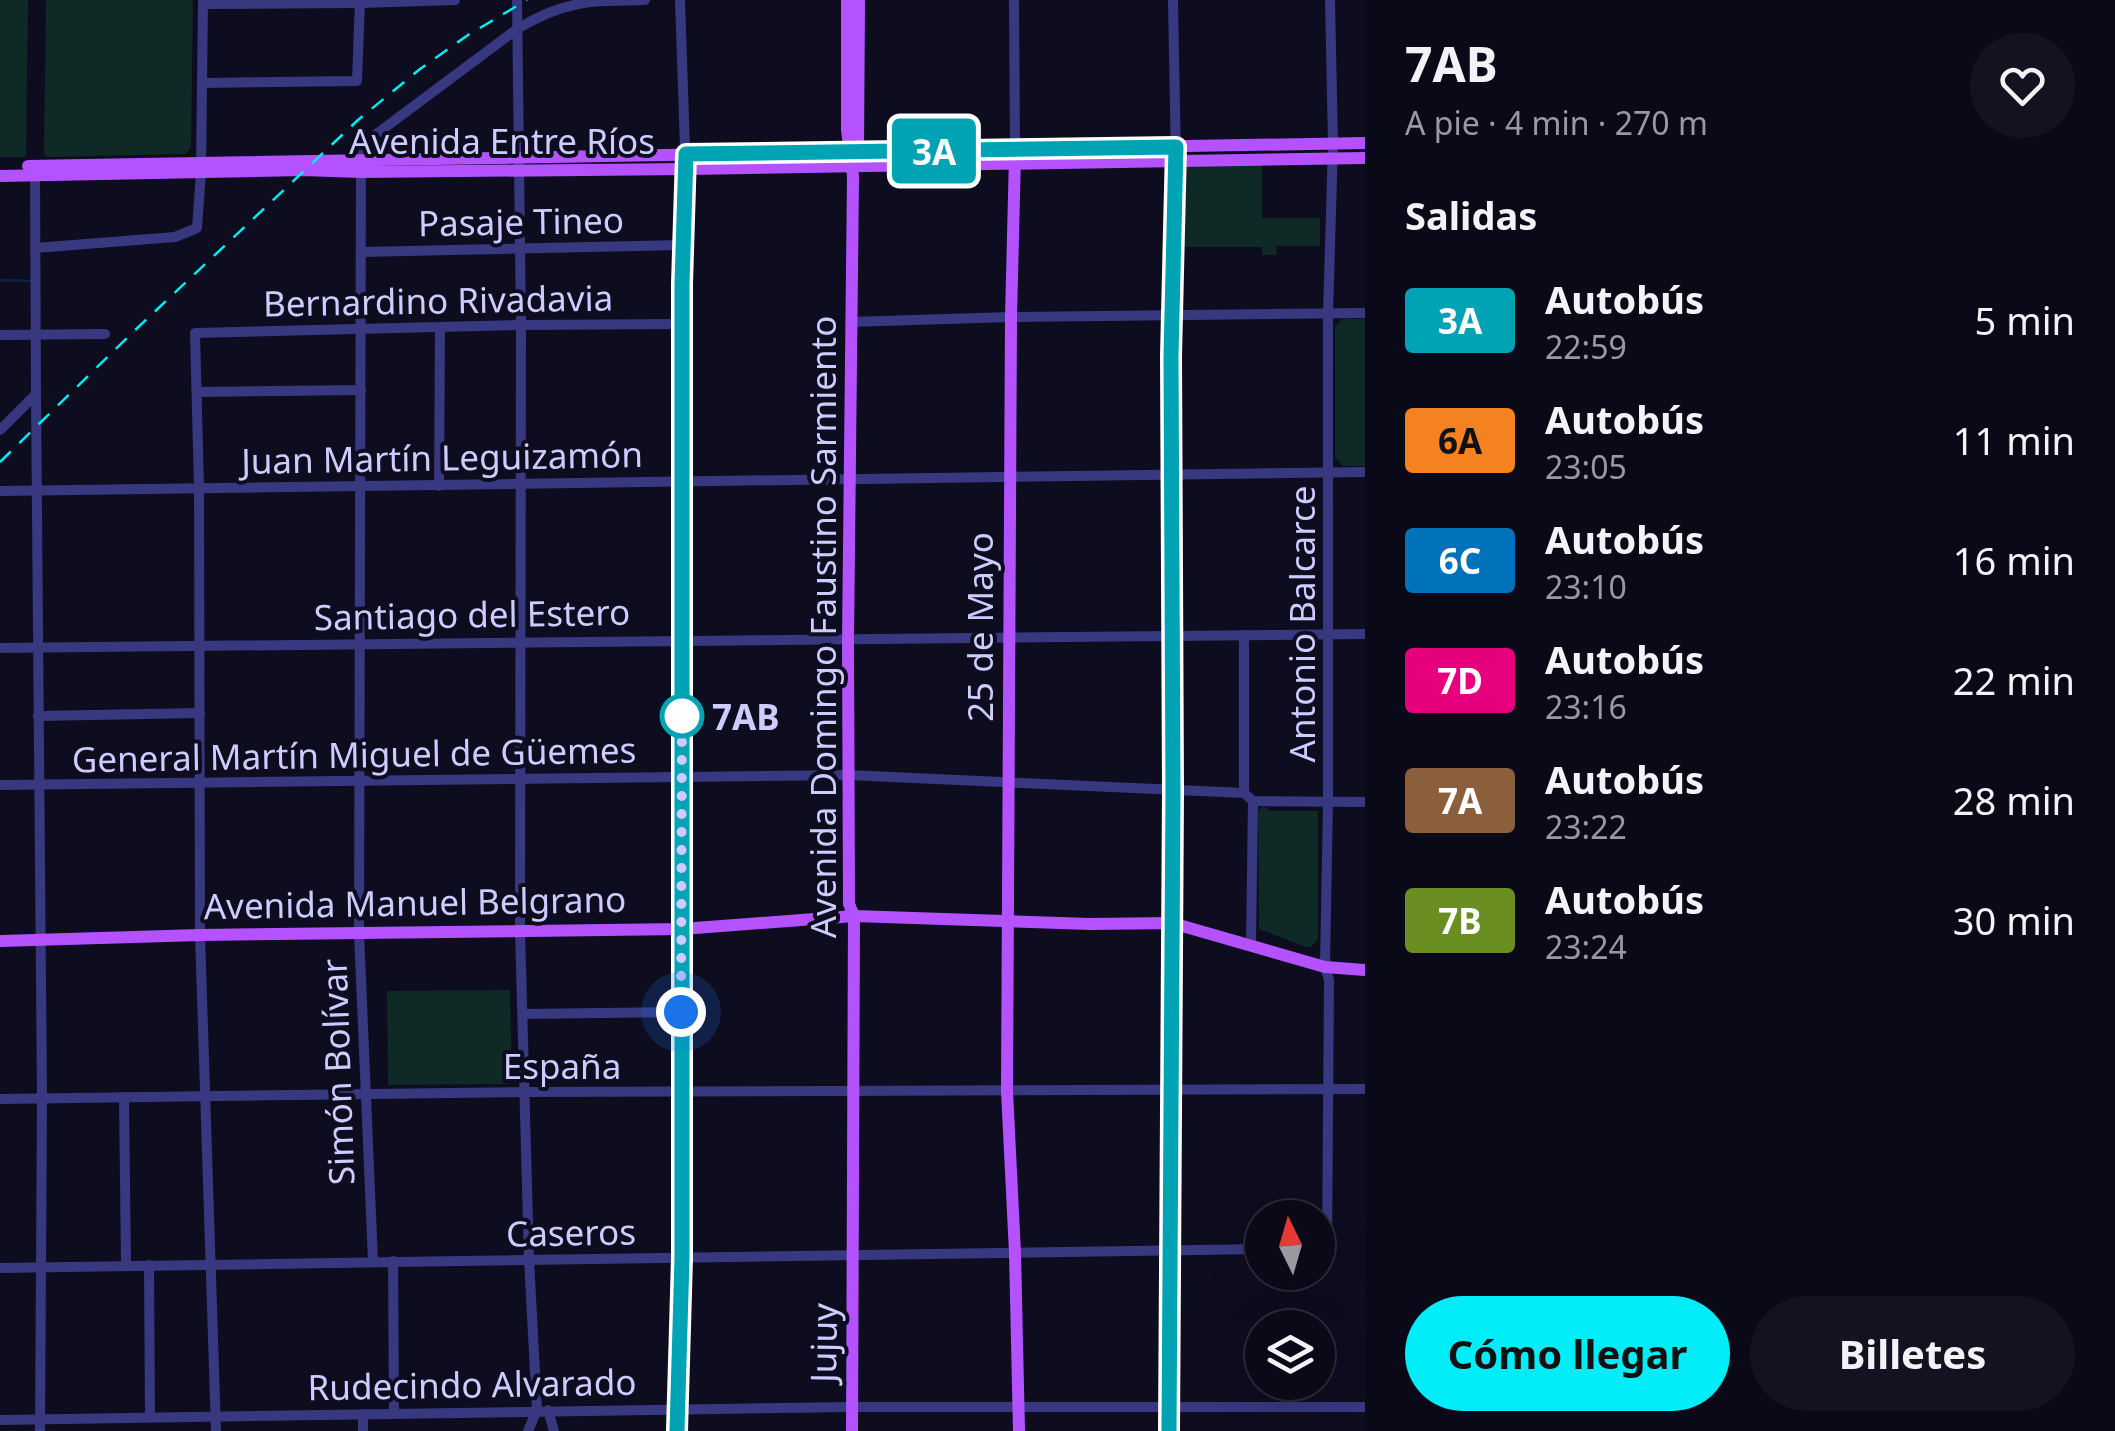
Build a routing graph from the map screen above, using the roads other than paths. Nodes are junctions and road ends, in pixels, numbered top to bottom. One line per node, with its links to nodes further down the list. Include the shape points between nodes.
1 (455, 0): 11 (street)
2 (517, 0): 12 (street)
3 (645, 0): 12 (street, via 581,3)
4 (680, 0): 20 (street)
5 (847, 0): 18 (main road, Avenida Domingo Faustino Sarmiento, via 847,130)
6 (858, 0): 18 (main road, Avenida Domingo Faustino Sarmiento)
7 (1014, 0): 17 (street, 25 de Mayo)
8 (1173, 0): 16 (street)
9 (1330, 0): 15 (street, Antonio Balcarce)
10 (203, 2): 11 (street); 13 (street)
11 (360, 2): 13 (street, via 357,81)
12 (517, 30): 21 (street); 22 (street, via 368,141)
13 (202, 83): 24 (street)
14 (1365, 143): 15 (main road, Avenida Entre Ríos)
15 (1333, 151): 16 (main road, Avenida Entre Ríos); 19 (main road, Avenida Entre Ríos); 32 (street, Antonio Balcarce)
16 (1176, 154): 17 (main road, Avenida Entre Ríos); 33 (street)
17 (1015, 156): 18 (main road, Avenida Entre Ríos); 34 (main road, 25 de Mayo)
18 (854, 157): 20 (main road, Avenida Entre Ríos); 35 (main road, Avenida Domingo Faustino Sarmiento)
19 (1365, 158)
20 (686, 162): 21 (main road, Avenida Entre Ríos); 27 (street)
21 (519, 163): 22 (main road, Avenida Entre Ríos); 29 (street)
22 (360, 166): 24 (main road, Avenida Entre Ríos); 30 (street, Simón Bolívar)
23 (0, 167): 25 (main road, Avenida Entre Ríos)
24 (201, 168): 25 (main road, Avenida Entre Ríos); 28 (street, via 197,228 175,237)
25 (35, 171): 26 (main road, Avenida Entre Ríos); 28 (street)
26 (0, 176)
27 (682, 245): 29 (street, Pasaje Tineo); 36 (street)
28 (36, 248): 40 (street)
29 (520, 249): 30 (street, Pasaje Tineo); 37 (street)
30 (362, 252): 38 (street, Simón Bolívar)
31 (1365, 313): 32 (street)
32 (1328, 314): 33 (street); 49 (street, Antonio Balcarce)
33 (1171, 316): 34 (street); 51 (street)
34 (1011, 317): 35 (street); 52 (main road, 25 de Mayo)
35 (850, 322): 53 (main road, Avenida Domingo Faustino Sarmiento)
36 (682, 324): 37 (street, Bernardino Rivadavia); 54 (street)
37 (521, 325): 39 (street, Bernardino Rivadavia); 55 (street)
38 (361, 328): 39 (street, Bernardino Rivadavia); 43 (street, Simón Bolívar); 44 (street, Bernardino Rivadavia, via 195,333)
39 (440, 328): 56 (street)
40 (36, 334): 41 (street); 42 (street); 45 (street)
41 (105, 334)
42 (0, 335)
43 (361, 390): 44 (street); 57 (street, Simón Bolívar)
44 (198, 392): 58 (street)
45 (36, 394): 47 (street); 59 (street)
46 (0, 412): 47 (street)
47 (20, 412): 48 (street)
48 (0, 430)
49 (1328, 472): 50 (street, Juan Martín Leguizamón); 51 (street, Juan Martín Leguizamón); 61 (street, Antonio Balcarce)
50 (1365, 472)
51 (1171, 476): 52 (street, Juan Martín Leguizamón); 63 (street)
52 (1010, 477): 53 (street, Juan Martín Leguizamón); 65 (main road, 25 de Mayo)
53 (849, 478): 54 (street, Juan Martín Leguizamón); 67 (main road, Avenida Domingo Faustino Sarmiento)
54 (682, 482): 55 (street, Juan Martín Leguizamón); 66 (street)
55 (520, 484): 56 (street, Juan Martín Leguizamón); 69 (street)
56 (439, 486): 57 (street, Juan Martín Leguizamón)
57 (361, 487): 58 (street, Juan Martín Leguizamón); 68 (street, Simón Bolívar)
58 (199, 488): 59 (street, Juan Martín Leguizamón); 70 (street)
59 (37, 490): 60 (street, Juan Martín Leguizamón); 71 (street)
60 (0, 491)
61 (1328, 634): 62 (street, Santiago del Estero); 64 (street, Santiago del Estero); 85 (street, Antonio Balcarce)
62 (1365, 634)
63 (1172, 635): 64 (street, Santiago del Estero); 65 (street, Santiago del Estero); 83 (street)
64 (1244, 635): 84 (street)
65 (1009, 638): 67 (street, Santiago del Estero); 79 (main road, 25 de Mayo)
66 (682, 640): 67 (street, Santiago del Estero); 69 (street, Santiago del Estero); 76 (street)
67 (848, 640): 75 (main road, Avenida Domingo Faustino Sarmiento)
68 (360, 642): 69 (street, Santiago del Estero); 70 (street, Santiago del Estero); 78 (street, Simón Bolívar)
69 (519, 642): 77 (street)
70 (200, 645): 71 (street, Santiago del Estero); 73 (street)
71 (38, 647): 72 (street, Santiago del Estero); 74 (street)
72 (0, 648)
73 (200, 713): 74 (street); 80 (street)
74 (38, 716): 82 (street)
75 (848, 776): 76 (street, General Martín Miguel de Güemes); 79 (street, General Martín Miguel de Güemes); 87 (main road, Avenida Domingo Faustino Sarmiento)
76 (682, 778): 77 (street, General Martín Miguel de Güemes); 90 (street)
77 (520, 779): 78 (street, General Martín Miguel de Güemes); 91 (street)
78 (359, 782): 80 (street, General Martín Miguel de Güemes); 92 (street, Simón Bolívar)
79 (1009, 782): 83 (street, General Martín Miguel de Güemes); 88 (main road, 25 de Mayo)
80 (200, 783): 82 (street, General Martín Miguel de Güemes); 93 (street)
81 (0, 785): 82 (street, General Martín Miguel de Güemes)
82 (38, 785): 95 (street)
83 (1173, 791): 84 (street, General Martín Miguel de Güemes); 89 (street)
84 (1249, 797): 85 (street, General Martín Miguel de Güemes); 96 (street)
85 (1328, 800): 86 (street, General Martín Miguel de Güemes); 97 (street, Antonio Balcarce)
86 (1365, 802)
87 (854, 916): 88 (main road, Avenida Manuel Belgrano); 90 (main road, Avenida Manuel Belgrano); 104 (main road, Avenida Domingo Faustino Sarmiento)
88 (1007, 922): 89 (main road, Avenida Manuel Belgrano); 105 (main road, 25 de Mayo)
89 (1172, 923): 96 (main road, Avenida Manuel Belgrano); 101 (street)
90 (682, 929): 91 (main road, Avenida Manuel Belgrano); 99 (street)
91 (520, 930): 92 (main road, Avenida Manuel Belgrano); 100 (street)
92 (359, 933): 93 (main road, Avenida Manuel Belgrano); 108 (street, Simón Bolívar)
93 (200, 934): 95 (main road, Avenida Manuel Belgrano); 109 (street)
94 (0, 941): 95 (main road, Avenida Manuel Belgrano)
95 (39, 941): 112 (street)
96 (1250, 944): 97 (main road, Avenida Manuel Belgrano)
97 (1324, 966): 98 (main road, Avenida Manuel Belgrano); 102 (street, Antonio Balcarce)
98 (1365, 970)
99 (681, 1012): 100 (street); 107 (street)
100 (523, 1014): 106 (street)
101 (1172, 1089): 102 (street, España); 105 (street, España); 115 (street)
102 (1328, 1089): 103 (street, España); 113 (street, Antonio Balcarce)
103 (1365, 1089)
104 (854, 1091): 105 (street, España); 107 (street, España); 117 (main road, Avenida Domingo Faustino Sarmiento)
105 (1007, 1091): 116 (main road, 25 de Mayo)
106 (526, 1092): 107 (street, España); 108 (street, España); 119 (street)
107 (681, 1092): 118 (street)
108 (366, 1094): 109 (street, España); 120 (street, Simón Bolívar)
109 (206, 1095): 110 (street, España); 122 (street)
110 (124, 1097): 112 (street, España); 123 (street)
111 (0, 1099): 112 (street, España)
112 (42, 1099): 125 (street)
113 (1324, 1200)
114 (1245, 1249): 115 (street, Caseros)
115 (1171, 1251): 116 (street, Caseros); 129 (street)
116 (1015, 1253): 117 (street, Caseros); 128 (main road, 25 de Mayo)
117 (854, 1255): 118 (street, Caseros); 127 (main road, Jujuy)
118 (682, 1258): 119 (street, Caseros); 131 (street)
119 (529, 1259): 121 (street, Caseros); 132 (street)
120 (373, 1261): 121 (street, Caseros); 122 (street, Caseros)
121 (393, 1262): 133 (street)
122 (212, 1263): 124 (street, Caseros); 135 (street)
123 (126, 1264): 124 (street, Caseros); 125 (street, Caseros)
124 (149, 1265): 136 (street)
125 (40, 1267): 126 (street, Caseros); 139 (street)
126 (0, 1268)
127 (852, 1406): 128 (street, Rudecindo Alvarado); 131 (street, Rudecindo Alvarado); 146 (main road, Jujuy)
128 (1019, 1406): 129 (street, Rudecindo Alvarado); 147 (main road, 25 de Mayo)
129 (1169, 1406): 130 (street, Rudecindo Alvarado); 148 (street)
130 (1365, 1407)
131 (678, 1408): 132 (street, Rudecindo Alvarado); 145 (street)
132 (542, 1410): 133 (street, Rudecindo Alvarado); 143 (street); 144 (street)
133 (394, 1413): 134 (street, Rudecindo Alvarado)
134 (362, 1414): 135 (street, Rudecindo Alvarado); 142 (street)
135 (218, 1416): 136 (street, Rudecindo Alvarado); 141 (street)
136 (150, 1417): 137 (street, Rudecindo Alvarado)
137 (129, 1418): 139 (street, Rudecindo Alvarado); 140 (street)
138 (0, 1420): 139 (street, Rudecindo Alvarado)
139 (40, 1425)
140 (130, 1431)
141 (216, 1431)
142 (362, 1431)
143 (528, 1431)
144 (554, 1431)
145 (677, 1431)
146 (852, 1431)
147 (1019, 1431)
148 (1169, 1431)

